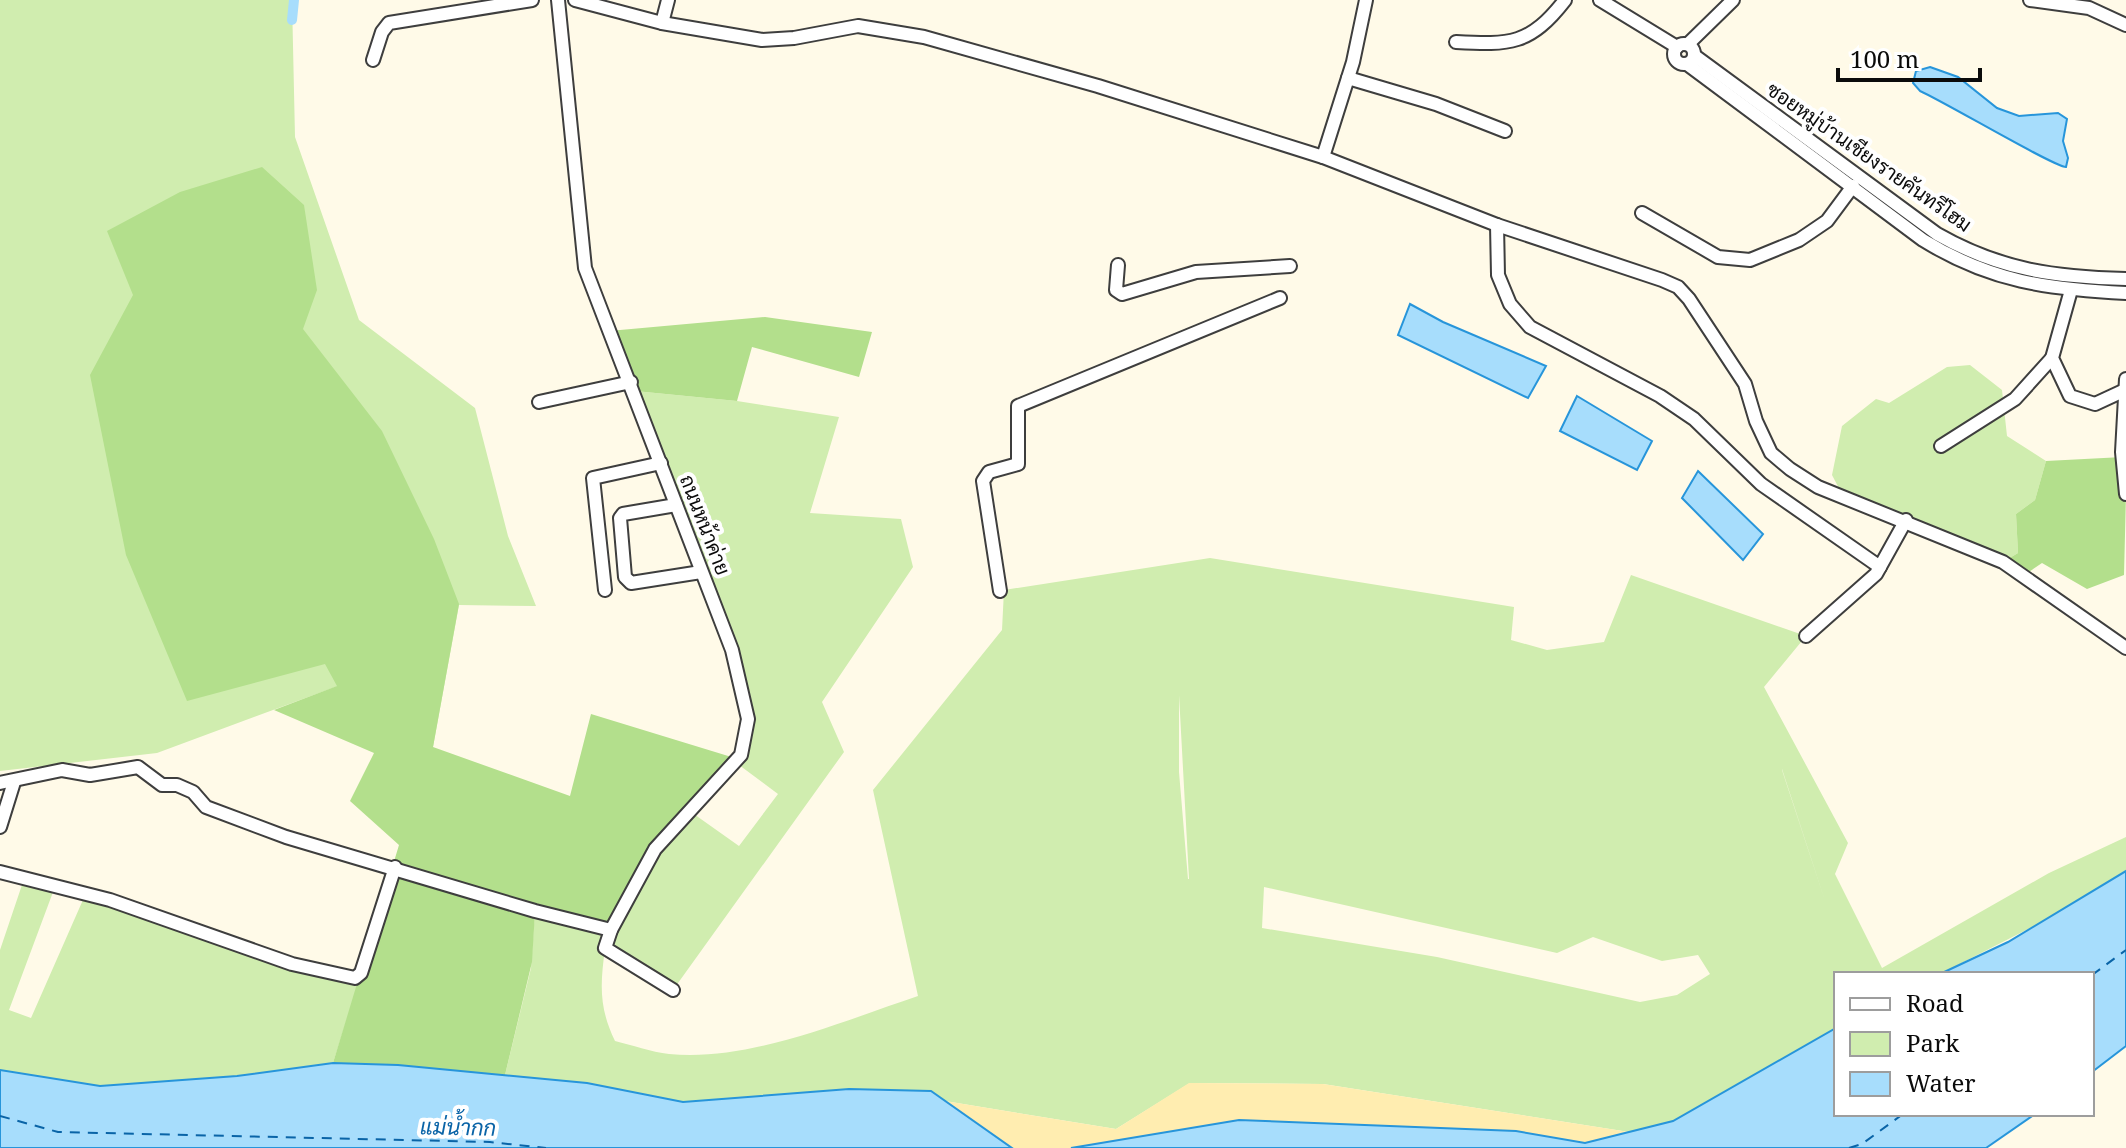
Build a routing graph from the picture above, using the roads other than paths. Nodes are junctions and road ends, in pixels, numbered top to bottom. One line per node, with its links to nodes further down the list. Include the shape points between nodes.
1 (532, 0): 14 (street, via 389,23)
2 (558, 0): 28 (street, ถนนหน้าค่าย, via 585,268)
3 (575, 0): 10 (street)
4 (668, 0): 10 (street)
5 (1366, 0): 15 (street)
6 (1565, 0): 12 (street, via 1529,37 1505,44)
7 (1600, 0): 13 (street)
8 (1733, 0): 13 (street)
9 (2032, 0): 11 (street, via 2089,8)
10 (662, 23): 17 (street, via 762,40 874,27 1098,86)
11 (2126, 25)
12 (1456, 42)
13 (1687, 53): 18 (street); 23 (street, ซอยหมู่บ้านเชียงรายคันทรีโฮม, via 1962,248 2020,269)
14 (373, 60)
15 (1348, 78): 16 (street); 17 (street)
16 (1505, 131)
17 (1323, 157): 20 (street)
18 (1853, 186): 19 (street, via 1827,221 1799,240 1750,260 1718,257); 24 (street, via 1956,260 1990,275)
19 (1642, 213)
20 (1497, 225): 35 (street, via 1678,287 1745,384 1771,453 1818,487); 36 (street, via 1498,275 1510,304 1530,327 1694,419 1761,484)
21 (1118, 265): 22 (street, via 1116,290 1122,294 1196,272)
22 (1290, 266)
23 (2126, 279)
24 (2071, 290): 25 (street); 27 (street)
25 (2126, 293)
26 (1280, 298): 39 (street, via 1018,406 1018,464 989,472 983,481)
27 (2052, 358): 29 (street, via 2077,401 2095,404); 31 (street, via 2015,399)
28 (631, 382): 30 (street); 32 (street, ถนนหน้าค่าย)
29 (2125, 385): 33 (street)
30 (539, 402)
31 (1941, 446)
32 (661, 463): 34 (street, ถนนหน้าค่าย); 38 (street, via 593,478)
33 (2126, 494)
34 (676, 505): 37 (street, ถนนหน้าค่าย); 37 (street, via 623,514 625,577 631,583)
35 (1906, 520): 36 (street); 41 (street, via 2003,562)
36 (1880, 567): 40 (street)
37 (701, 572): 47 (street, ถนนหน้าค่าย, via 732,650 748,719 741,755 655,849)
38 (605, 590)
39 (1000, 591)
40 (1806, 636)
41 (2126, 648)
42 (14, 782): 43 (street); 44 (street); 45 (street, via 62,770 90,775 138,767 162,785 193,792 206,807 286,837)
43 (0, 783)
44 (0, 827)
45 (395, 867): 46 (street, via 355,978 292,964 110,900); 47 (street)
46 (0, 872)
47 (611, 930): 48 (street, via 605,948)
48 (673, 990)

